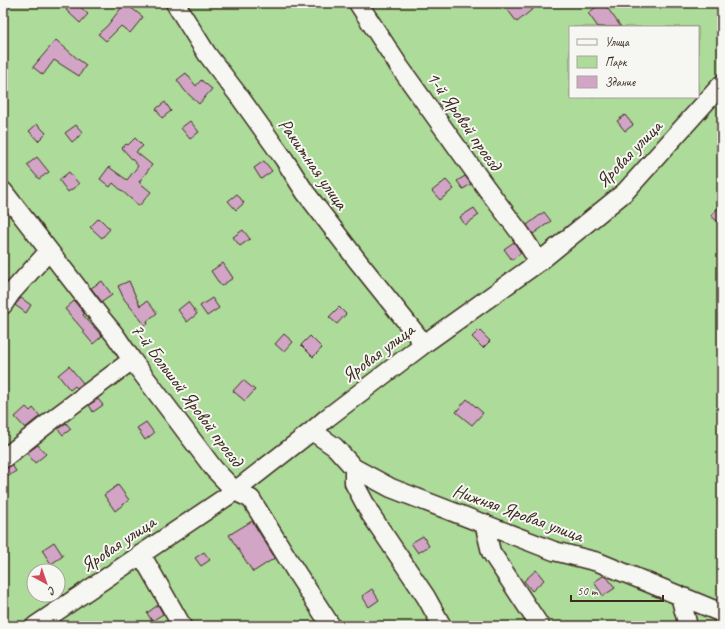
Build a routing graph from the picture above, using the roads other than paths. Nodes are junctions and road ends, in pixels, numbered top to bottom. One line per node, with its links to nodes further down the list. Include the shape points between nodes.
1 (175, 3): 8 (street, Ракитная улица, via 207,54 305,192)
2 (358, 3): 6 (street, 1-й Яровой проезд, via 399,66)
3 (722, 84): 6 (street, Яровая улица, via 624,192)
4 (3, 190): 5 (street, 7-й Большой Яровой проезд)
5 (49, 251): 7 (street); 9 (street, 7-й Большой Яровой проезд)
6 (539, 262): 8 (street, Яровая улица)
7 (3, 305)
8 (424, 344): 10 (street, Яровая улица)
9 (132, 360): 11 (street); 13 (street, 7-й Большой Яровой проезд, via 214,469)
10 (312, 431): 12 (street, Нижняя Яровая улица, via 335,448); 13 (street, Яровая улица)
11 (3, 459)
12 (354, 468): 14 (street, Нижняя Яровая улица, via 391,488); 21 (street, via 354,483 370,515 426,597)
13 (235, 491): 15 (street, Яровая улица); 20 (street, 7-й Большой Яровой проезд, via 251,499)
14 (484, 523): 16 (street, Нижняя Яровая улица, via 554,551 598,562); 22 (street, via 491,552)
15 (141, 554): 18 (street, Яровая улица); 19 (street)
16 (680, 596): 17 (street, Нижняя Яровая улица); 23 (street)
17 (722, 613)
18 (35, 626)
19 (182, 626)
20 (330, 626)
21 (442, 626)
22 (540, 626)
23 (688, 626)

